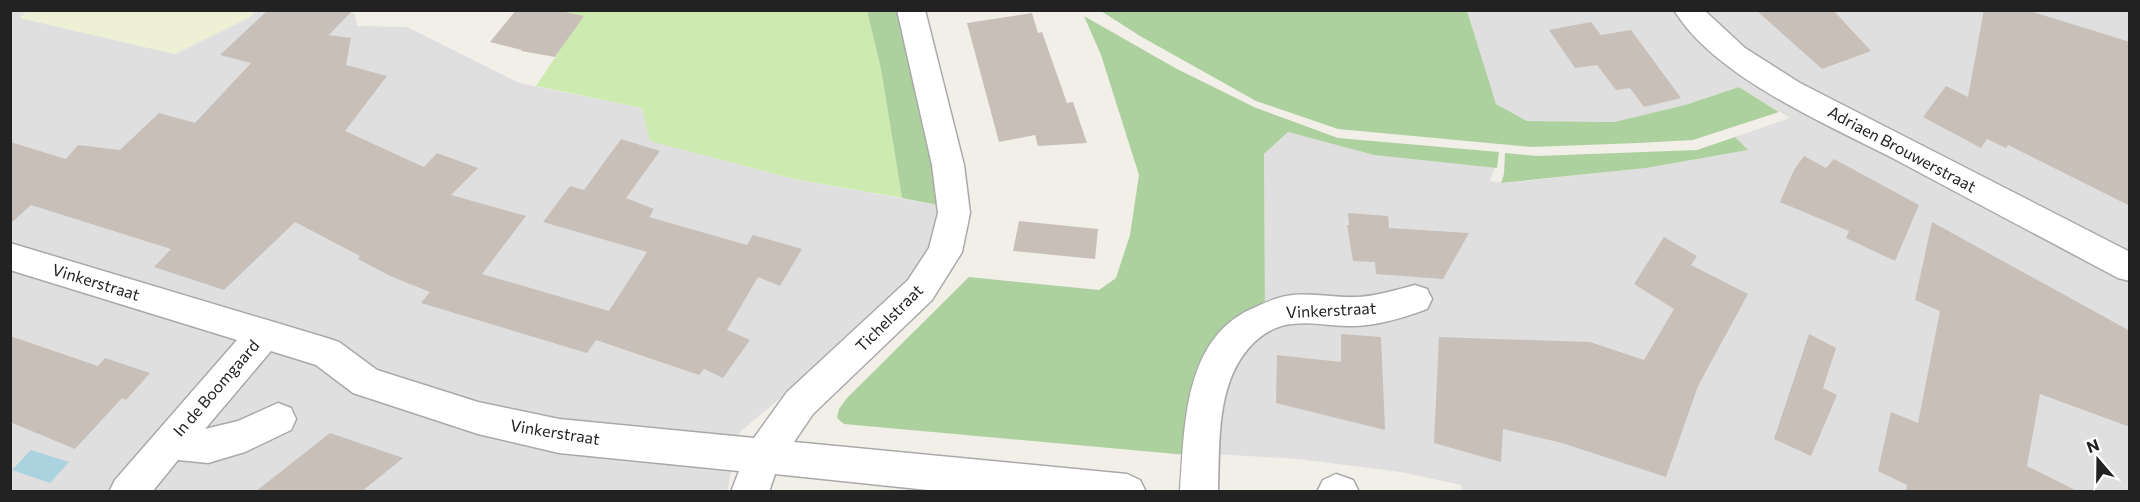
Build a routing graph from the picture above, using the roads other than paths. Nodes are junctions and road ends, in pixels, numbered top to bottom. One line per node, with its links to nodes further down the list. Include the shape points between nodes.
1 (911, 10): 9 (street, Tichelstraat, via 949,175 954,213 945,252 920,290 800,403)
2 (1688, 10): 4 (street, Adriaen Brouwerstraat, via 1752,68 1789,91)
3 (10, 256): 6 (street, Vinkerstraat)
4 (2130, 268)
5 (1415, 299): 13 (street, Vinkerstraat, via 1365,311 1283,311 1245,329 1226,346 1210,376)
6 (264, 334): 8 (street, In de Boomgaard); 9 (street, Vinkerstraat, via 327,353 366,382 478,418 559,436)
7 (278, 419): 8 (street, In de Boomgaard, via 208,446)
8 (169, 443): 10 (street, In de Boomgaard)
9 (763, 456): 11 (street, Tichelstraat); 12 (street, Vinkerstraat)
10 (128, 492)
11 (750, 492)
12 (1127, 492)
13 (1199, 492)

